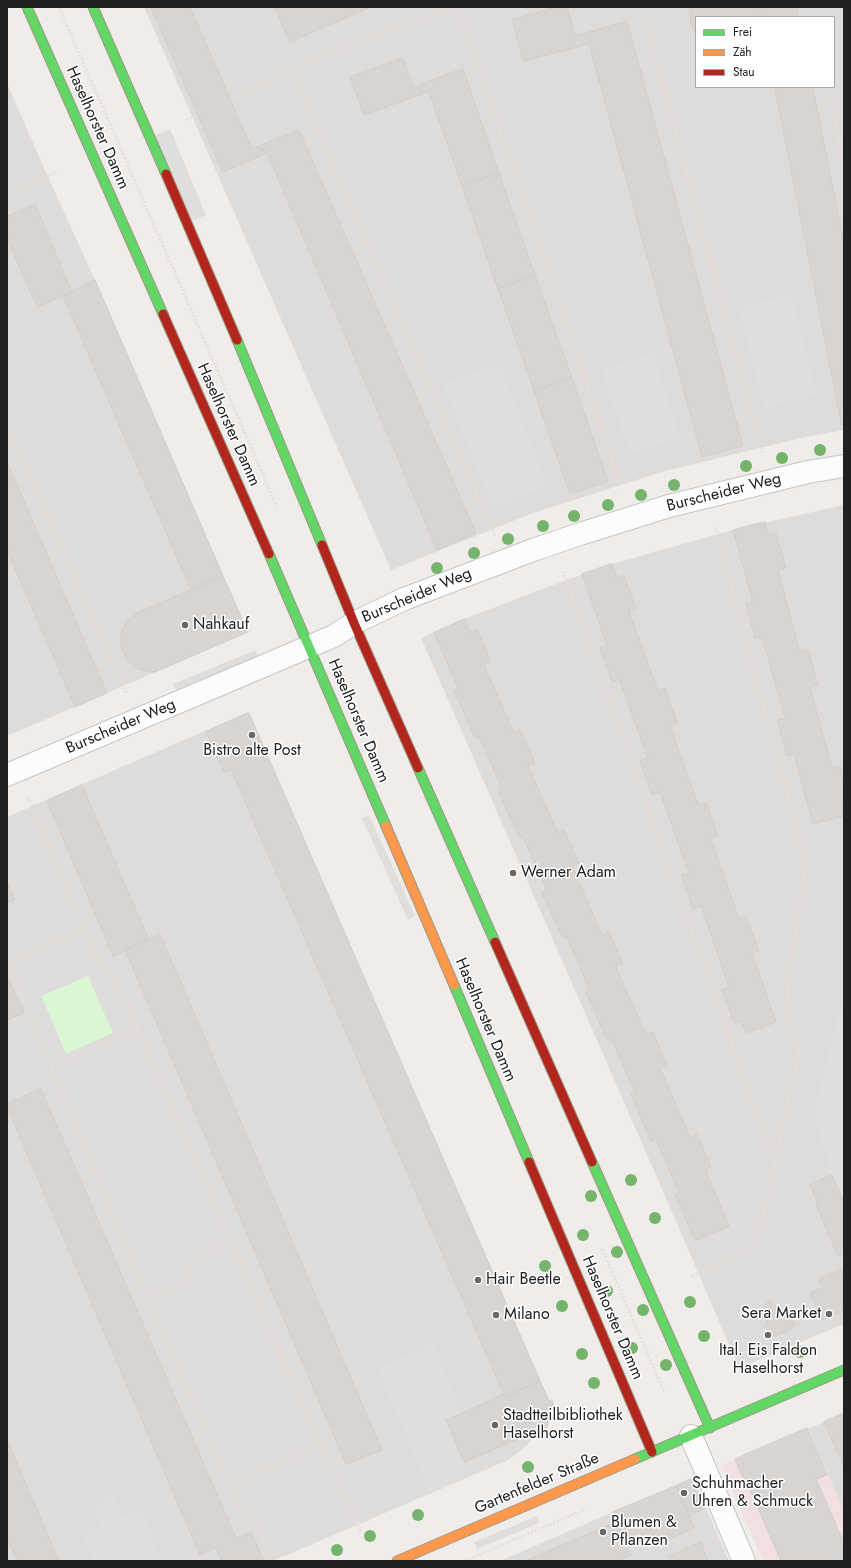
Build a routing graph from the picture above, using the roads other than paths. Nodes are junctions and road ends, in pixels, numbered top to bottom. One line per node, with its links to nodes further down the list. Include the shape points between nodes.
1 (27, 7): 5 (street, Haselhorster Damm)
2 (93, 7): 4 (street, via 156,150)
3 (844, 466): 4 (street, Burscheider Weg, via 808,472 669,506 580,534 404,600)
4 (354, 623): 5 (street, Burscheider Weg, via 334,636); 8 (street)
5 (310, 646): 6 (street, Burscheider Weg); 9 (street, Haselhorster Damm)
6 (7, 775)
7 (844, 1370): 8 (street, Gartenfelder Straße)
8 (700, 1432): 9 (street, Gartenfelder Straße); 11 (street)
9 (652, 1452): 10 (street, Gartenfelder Straße)
10 (397, 1561)
11 (744, 1561)

